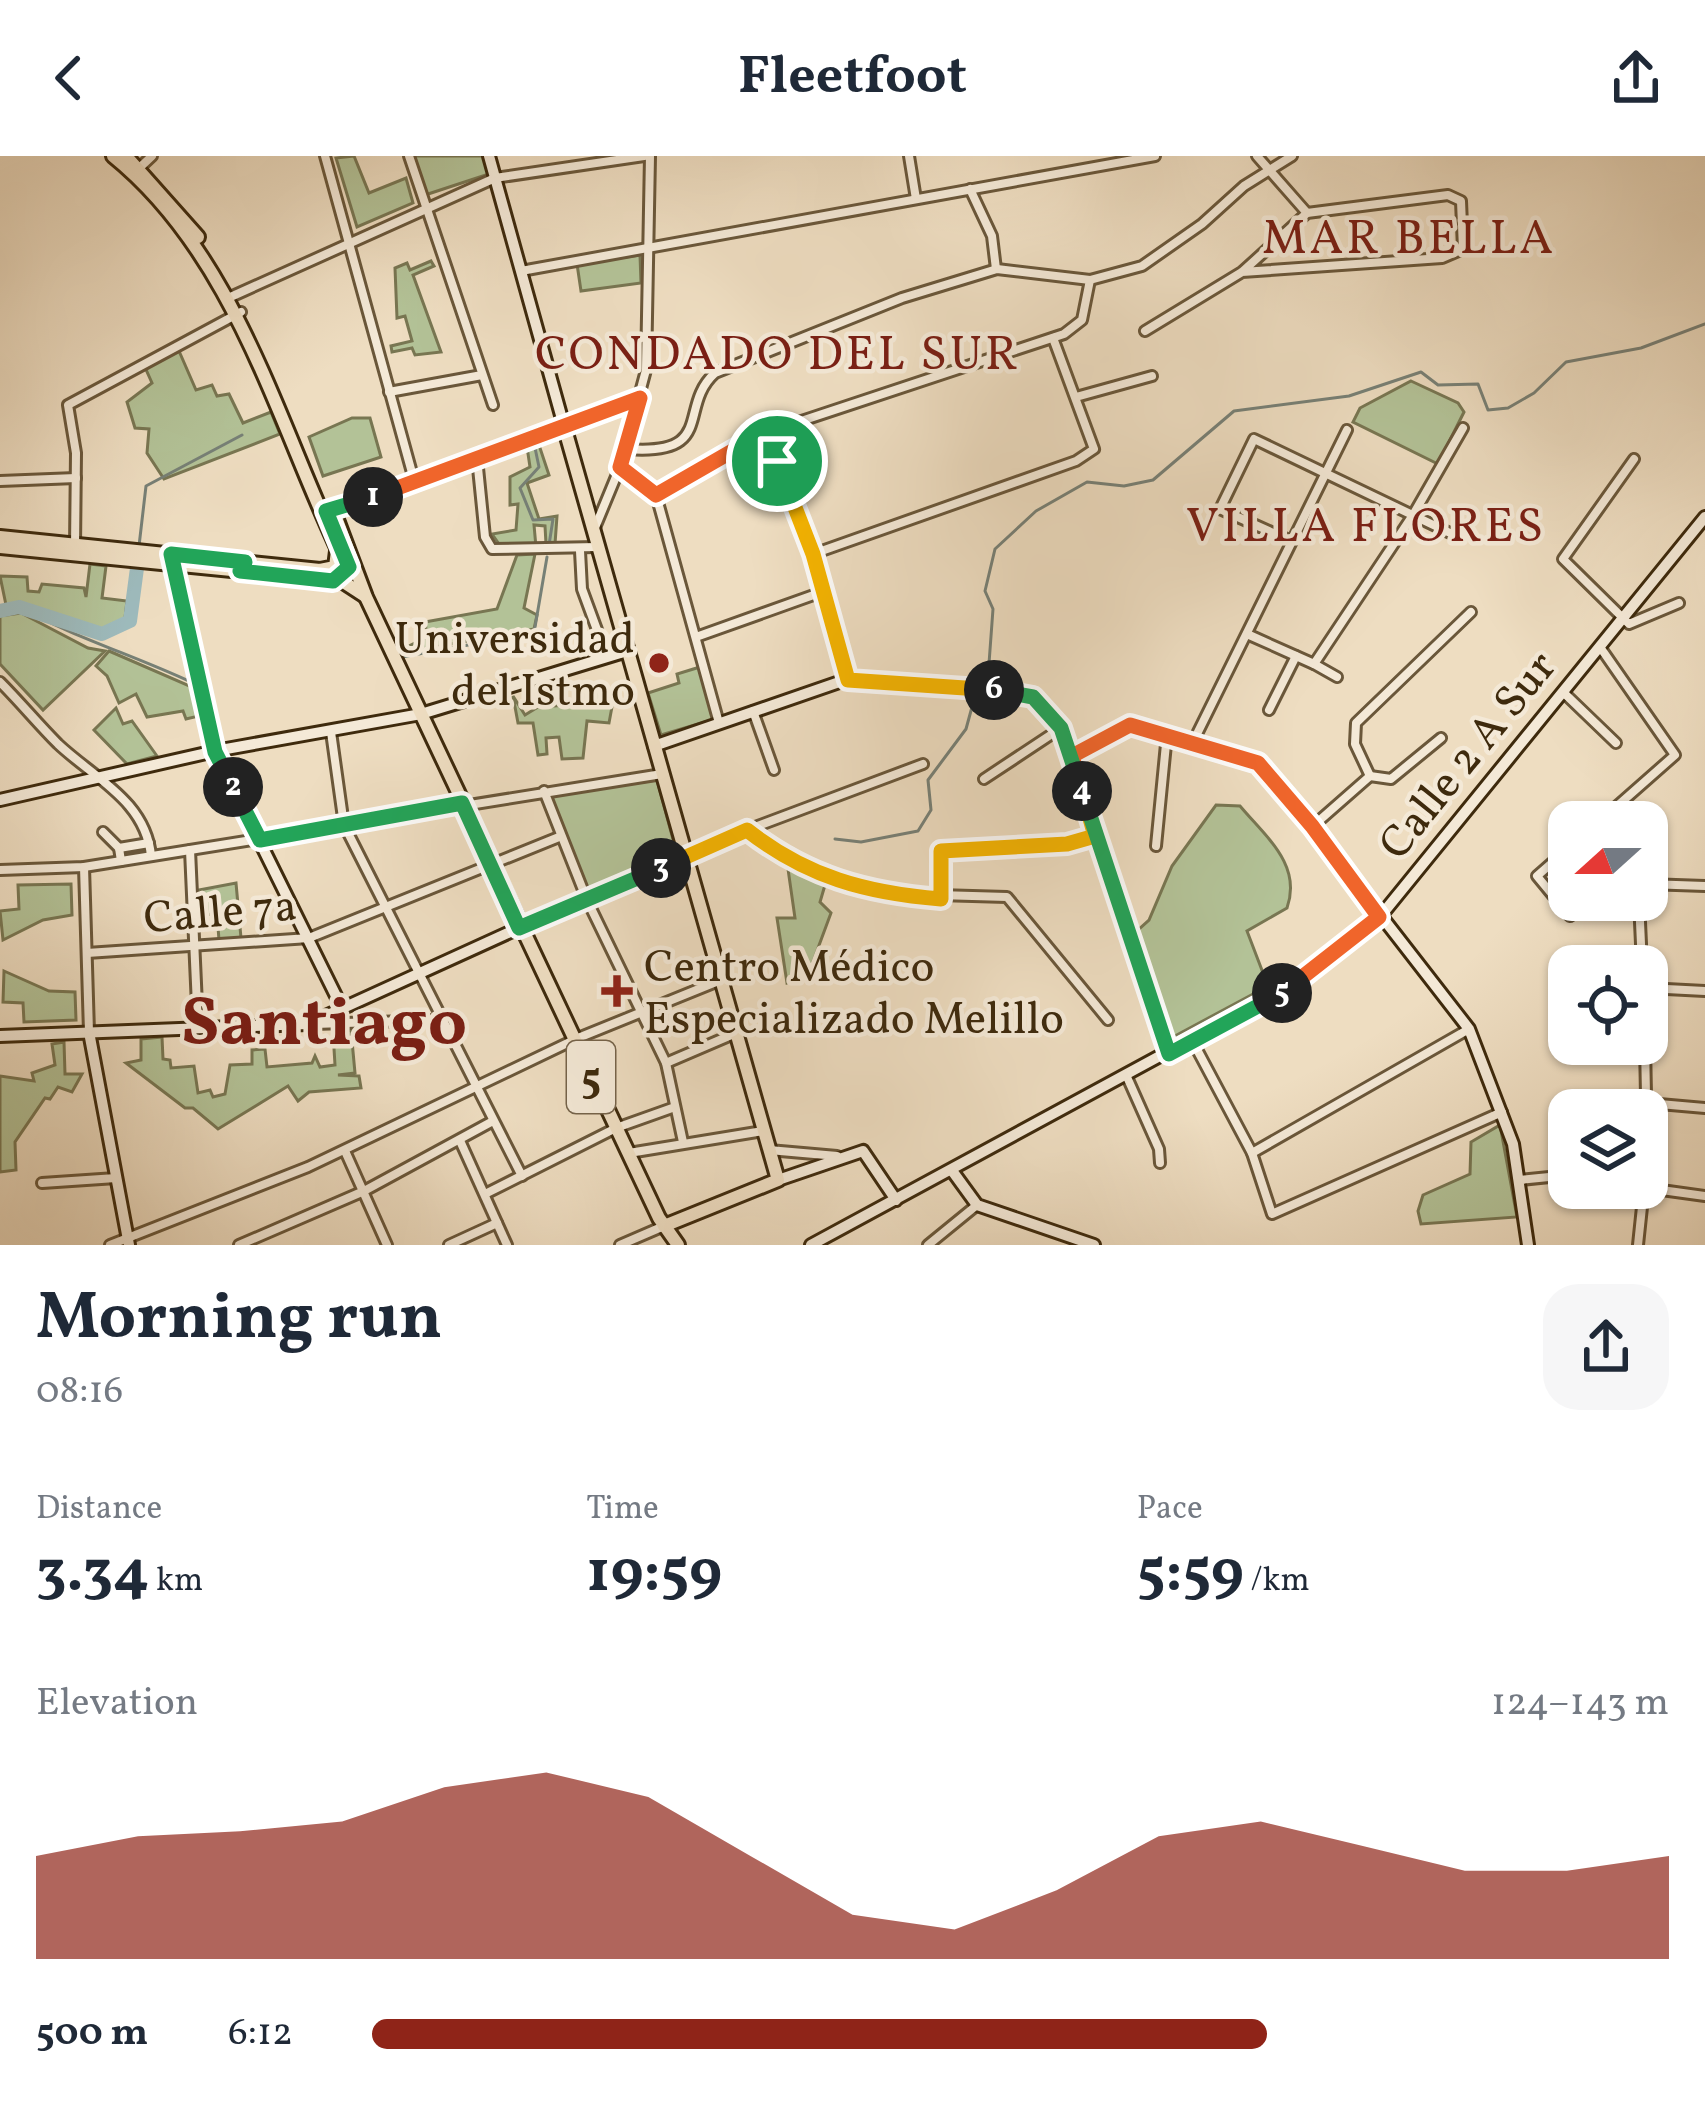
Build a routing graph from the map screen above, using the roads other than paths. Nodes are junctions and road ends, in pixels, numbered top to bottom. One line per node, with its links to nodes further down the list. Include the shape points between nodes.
1 (113, 156): 15 (main road, 5)
2 (126, 156): 15 (main road, 5)
3 (152, 156): 15 (street)
4 (325, 156): 21 (street)
5 (409, 156): 19 (street)
6 (489, 156): 16 (street)
7 (647, 156): 13 (street); 22 (street)
8 (909, 156): 18 (street)
9 (1155, 156): 12 (street)
10 (1257, 156): 14 (street)
11 (1292, 156): 14 (street)
12 (1127, 158): 17 (street)
13 (579, 161): 16 (street)
14 (1271, 168): 20 (street); 26 (street, via 1142,266)
15 (137, 170): 27 (main road, 5)
16 (495, 178): 19 (street); 24 (street)
17 (970, 189): 18 (street); 23 (street, via 992,236)
18 (916, 199): 22 (street)
19 (424, 206): 21 (street); 31 (street)
20 (1307, 213): 25 (street); 25 (street, via 1448,195 1461,201 1462,249 1442,258)
21 (351, 242): 27 (street); 33 (street)
22 (649, 247): 24 (street); 35 (street)
23 (996, 269): 26 (street); 41 (street, via 715,373 686,436 662,448)
24 (521, 271): 37 (street)
25 (1242, 272): 29 (street)
26 (1090, 280): 30 (street, via 1082,320)
27 (229, 298): 28 (main road, 5)
28 (237, 314): 46 (street, via 68,405); 50 (main road, 5); 57 (main road, 5)
29 (1145, 331)
30 (1053, 338): 34 (street); 40 (street)
31 (482, 374): 33 (street); 36 (street)
32 (1152, 376): 34 (street)
33 (389, 392): 48 (street)
34 (1076, 397): 62 (street, via 1094,449 1076,461)
35 (640, 398): 37 (street); 41 (street)
36 (493, 404)
37 (557, 428): 42 (main road); 53 (main road, via 568,441)
38 (1463, 428): 51 (street)
39 (1347, 430): 45 (street)
40 (762, 434): 49 (street); 62 (street)
41 (627, 449): 44 (street)
42 (477, 458): 48 (main road); 61 (street, via 492,549)
43 (1634, 459): 71 (street, via 1563,559)
44 (620, 467): 49 (street); 53 (street)
45 (1326, 471): 51 (street); 56 (street); 56 (street, via 1254,440 1220,509)
46 (76, 478): 47 (street); 60 (street)
47 (0, 481)
48 (414, 482): 50 (main road)
49 (656, 495): 73 (street)
50 (330, 511): 65 (main road, 5); 68 (main road)
51 (1413, 515): 54 (street); 78 (street)
52 (1705, 518): 71 (street, Calle 2 A Sur)
53 (593, 531): 59 (main road)
54 (1450, 533)
55 (0, 537): 60 (main road)
56 (1292, 542): 72 (street)
57 (335, 544): 64 (main road, via 338,563 328,570); 65 (main road, 5)
58 (0, 547): 60 (main road)
59 (598, 547): 61 (street); 75 (main road)
60 (75, 549): 63 (main road)
61 (580, 551): 77 (street, via 582,589)
62 (813, 554): 67 (street)
63 (170, 558): 64 (main road); 94 (street)
64 (243, 566): 66 (main road)
65 (348, 571): 66 (main road); 68 (main road, 5)
66 (333, 581): 68 (main road)
67 (822, 592): 73 (street); 80 (street)
68 (366, 597): 85 (main road, 5)
69 (1679, 603): 71 (street, via 1629,624)
70 (1472, 612): 99 (street, via 1356,723 1355,744)
71 (1623, 618): 74 (street, Calle 2 A Sur)
72 (1247, 634): 76 (street); 91 (street)
73 (695, 637): 86 (street)
74 (1600, 646): 82 (street, Calle 2 A Sur); 104 (street, via 1675,754)
75 (627, 651): 77 (street); 93 (main road)
76 (1296, 656): 78 (street); 83 (street)
77 (607, 657): 85 (street)
78 (1314, 664): 79 (street)
79 (1337, 677)
80 (848, 680): 84 (street); 87 (street, via 1019,692)
81 (0, 682): 100 (street)
82 (1563, 692): 92 (street); 130 (street, Calle 2 A Sur)
83 (1269, 710)
84 (753, 711): 86 (street); 97 (street)
85 (421, 714): 88 (street); 105 (main road, 5)
86 (719, 722): 93 (street)
87 (1061, 728): 95 (street); 101 (street)
88 (331, 732): 94 (street); 106 (street)
89 (1167, 734): 91 (street); 95 (street, via 1130,725); 114 (street)
90 (1441, 737): 99 (street, via 1391,779)
91 (1193, 742): 107 (street, via 1258,763)
92 (1616, 742)
93 (654, 746): 98 (main road)
94 (215, 752): 100 (street); 112 (street)
95 (1072, 756): 110 (street)
96 (923, 764): 108 (street)
97 (774, 770)
98 (662, 774): 102 (street); 118 (main road)
99 (1370, 776): 107 (street)
100 (99, 778): 103 (street); 113 (street, via 130,806)
101 (984, 779)
102 (544, 791): 105 (street); 111 (street)
103 (0, 800)
104 (1622, 801)
105 (462, 803): 106 (street); 120 (main road, 5)
106 (344, 825): 112 (street); 129 (street)
107 (1312, 826): 130 (street)
108 (747, 830): 118 (street); 127 (street, via 820,878)
109 (103, 832): 115 (street)
110 (1095, 836): 127 (street, via 941,851); 151 (street)
111 (559, 837): 120 (street, Calle 7a); 128 (street)
112 (260, 840): 116 (street); 132 (street)
113 (149, 843): 115 (street); 117 (street)
114 (1156, 846)
115 (119, 848): 119 (street)
116 (190, 850): 117 (street); 133 (street)
117 (151, 856): 119 (street)
118 (686, 857): 128 (street); 136 (main road)
119 (121, 861): 122 (street)
120 (490, 864): 129 (street, Calle 7a); 131 (main road, 5)
121 (1548, 866): 126 (street, via 1537,876)
122 (84, 867): 123 (street); 134 (street)
123 (0, 870)
124 (1668, 885): 125 (street)
125 (1705, 886)
126 (1548, 889)
127 (941, 899): 142 (street, via 1007,897)
128 (586, 900): 131 (street); 140 (street)
129 (383, 910): 132 (street, Calle 7a); 135 (street)
130 (1379, 917): 145 (street); 150 (street, Calle 2 A Sur, via 1291,988)
131 (519, 928): 135 (street); 149 (main road, 5)
132 (309, 938): 133 (street, Calle 7a); 139 (street)
133 (194, 949): 134 (street, Calle 7a); 144 (street)
134 (87, 952): 146 (street)
135 (416, 975): 139 (street); 141 (street)
136 (721, 980): 140 (street); 147 (main road)
137 (1668, 989): 138 (street)
138 (1705, 991)
139 (342, 1008): 143 (street)
140 (642, 1012): 149 (street); 152 (street)
141 (438, 1020): 143 (street); 154 (street)
142 (1108, 1020)
143 (308, 1024): 144 (street)
144 (198, 1028): 146 (street)
145 (1469, 1029): 158 (street); 166 (street)
146 (89, 1033): 148 (street); 173 (street)
147 (736, 1034): 152 (street); 161 (main road)
148 (0, 1036)
149 (573, 1041): 154 (street); 160 (main road, 5)
150 (1193, 1042): 151 (street, Calle 2 A Sur); 166 (street)
151 (1169, 1054): 153 (street, Calle 2 A Sur)
152 (666, 1063): 156 (street)
153 (1127, 1077): 169 (street); 170 (street, Calle 2 A Sur)
154 (476, 1090): 159 (street); 164 (street)
155 (1668, 1105): 157 (street)
156 (676, 1107): 160 (street); 163 (street)
157 (1705, 1108)
158 (1504, 1111): 166 (street, via 1272,1214); 175 (street)
159 (493, 1121): 162 (street); 171 (street)
160 (616, 1128): 167 (main road, 5); 171 (street)
161 (764, 1131): 163 (street); 165 (main road)
162 (461, 1142): 177 (street); 179 (street)
163 (683, 1142): 167 (street)
164 (345, 1150): 177 (street); 187 (street)
165 (769, 1150): 168 (street); 174 (main road)
166 (1252, 1153)
167 (628, 1154): 185 (main road, 5)
168 (838, 1156): 174 (street); 181 (street, via 870,1155)
169 (1160, 1162)
170 (953, 1172): 181 (street, Calle 2 A Sur); 182 (street)
171 (522, 1176): 179 (street)
172 (1548, 1177): 175 (street)
173 (116, 1178): 176 (street); 187 (street)
174 (778, 1180): 185 (main road)
175 (1520, 1180): 198 (street)
176 (42, 1183)
177 (364, 1191): 189 (street); 190 (street)
178 (1668, 1191): 180 (street)
179 (484, 1194): 184 (street)
180 (1705, 1196)
181 (896, 1200): 195 (street, Calle 2 A Sur)
182 (977, 1205): 196 (street); 197 (street)
183 (1643, 1209): 199 (street)
184 (497, 1223): 191 (street); 192 (street)
185 (665, 1223): 186 (street); 194 (main road, 5)
186 (635, 1242): 193 (street)
187 (129, 1243): 188 (street)
188 (110, 1245)
189 (239, 1245)
190 (387, 1245)
191 (449, 1245)
192 (508, 1245)
193 (620, 1245)
194 (678, 1245)
195 (811, 1245)
196 (928, 1245)
197 (1094, 1245)
198 (1528, 1245)
199 (1638, 1245)

